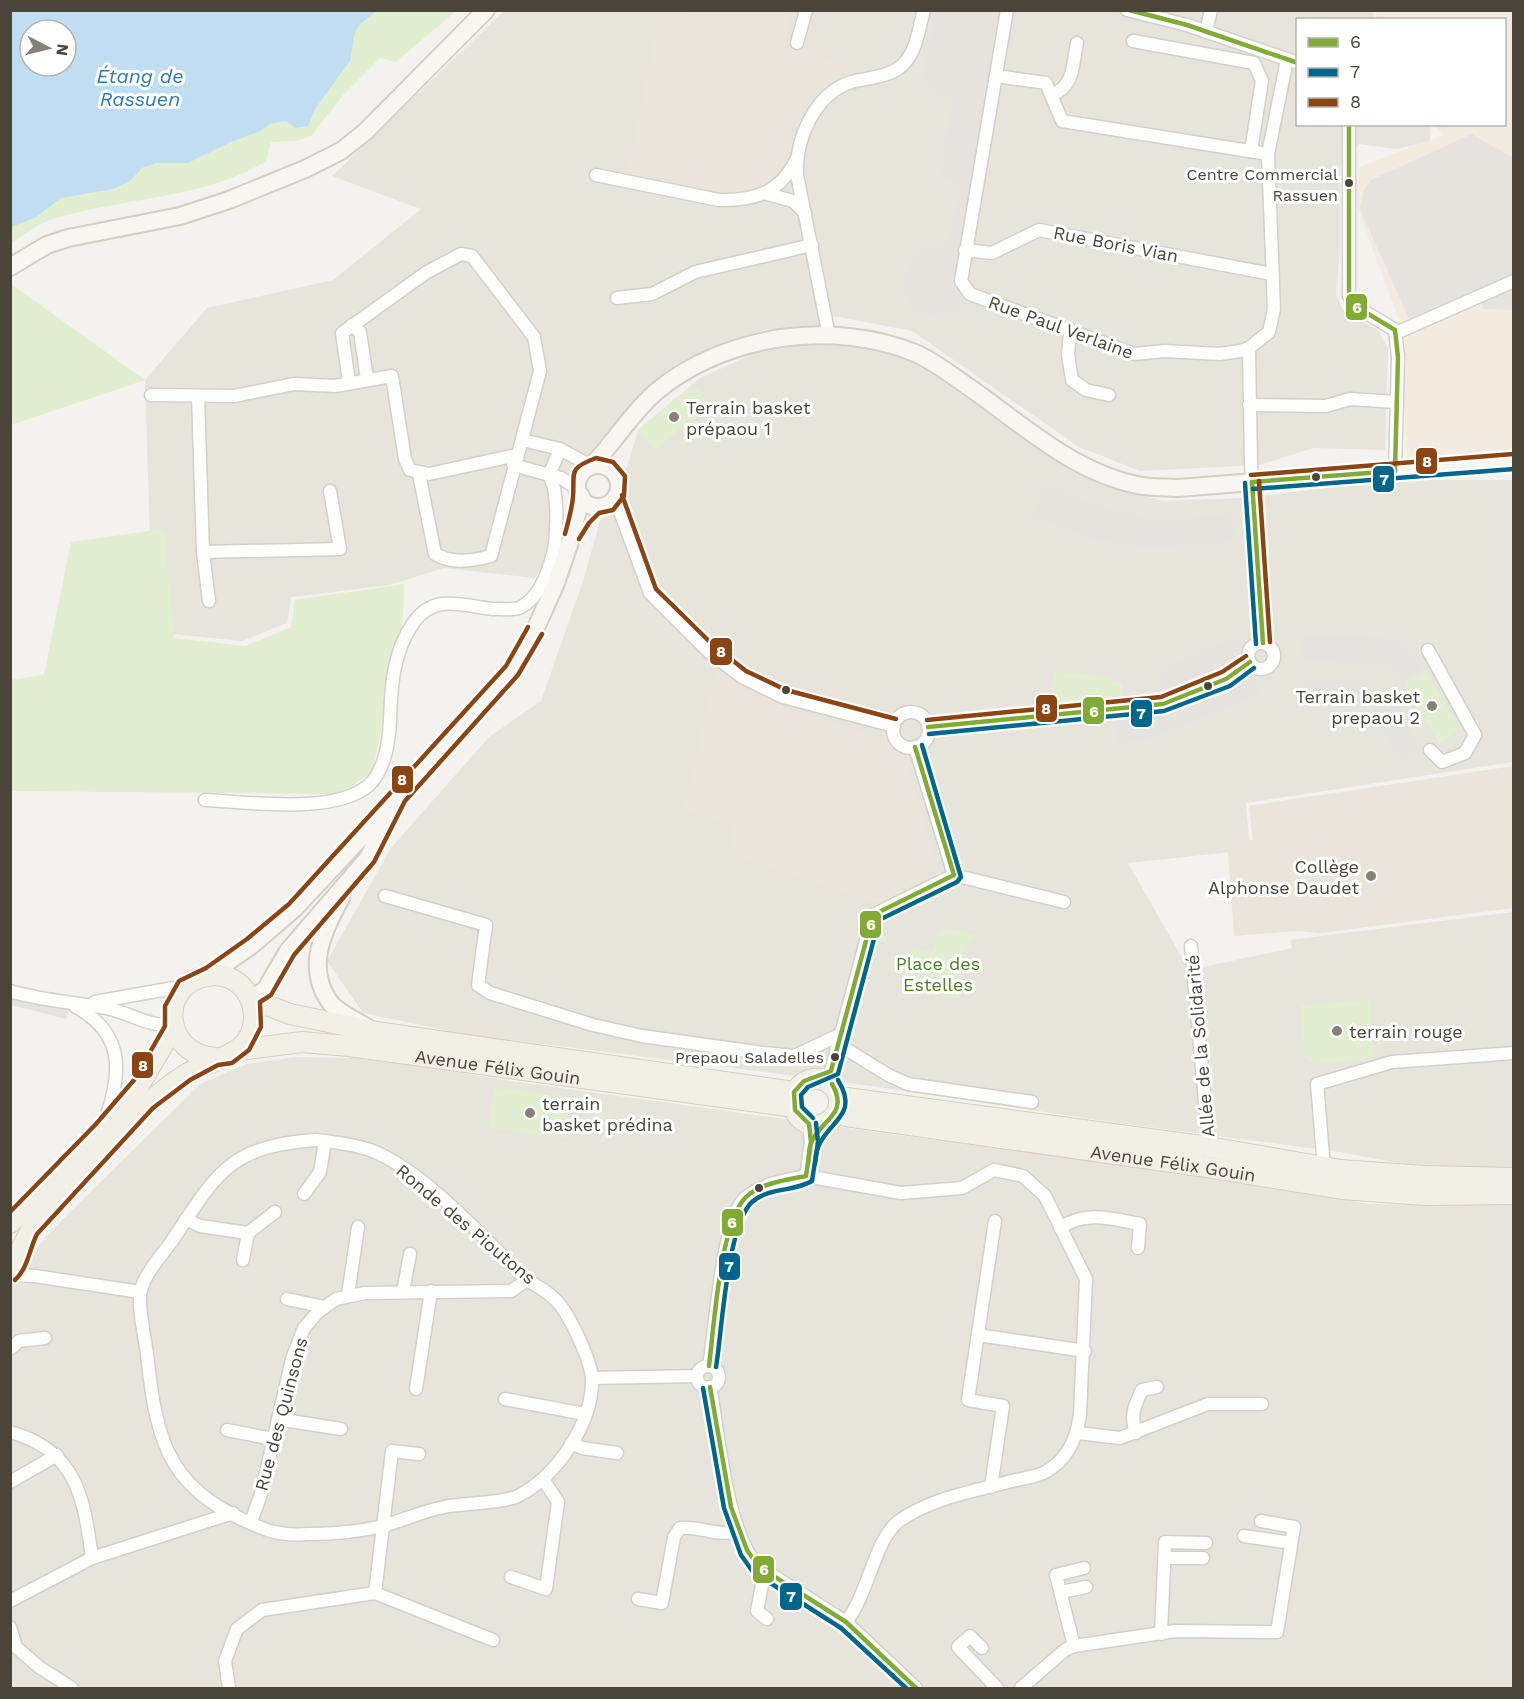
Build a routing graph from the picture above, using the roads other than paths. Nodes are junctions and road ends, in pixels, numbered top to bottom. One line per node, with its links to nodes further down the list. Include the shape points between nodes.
1 (486, 10): 23 (main road, via 365,132 341,151 229,200 180,216 68,238 47,245)
2 (806, 10): 10 (street)
3 (924, 10): 17 (street, via 913,53 905,63 898,70 848,83 836,91 809,118)
4 (1006, 10): 12 (street, Rue Paul Verlaine)
5 (1127, 10): 7 (street)
6 (1211, 10): 7 (street)
7 (1206, 32): 11 (street)
8 (1132, 41): 15 (street, via 1254,63 1262,81)
9 (1077, 43): 13 (street, via 1070,80 1065,89)
10 (797, 44)
11 (1292, 62): 16 (street)
12 (996, 76): 13 (street, via 1046,83); 22 (street, Rue Paul Verlaine)
13 (1052, 95): 15 (street, via 1062,121)
14 (1349, 126): 29 (street, via 1349,296 1355,306)
15 (1251, 151): 16 (street)
16 (1268, 154): 24 (street)
17 (796, 160): 19 (street, via 781,184); 20 (street)
18 (596, 175): 19 (street, via 719,200 739,201)
19 (767, 194): 20 (street, via 794,201)
20 (805, 213): 21 (street)
21 (812, 245): 26 (street, via 695,272 652,294); 30 (street)
22 (965, 250): 24 (street, Rue Boris Vian, via 992,253 1039,230); 28 (street, Rue Paul Verlaine, via 961,281 965,290)
23 (10, 267)
24 (1272, 274): 31 (street, via 1273,321 1269,332)
25 (1514, 281): 29 (street)
26 (617, 298)
27 (352, 325): 32 (street, via 360,332); 33 (street, via 342,333); 40 (street, via 427,272 461,254 472,256 534,337 540,371)
28 (1070, 332): 31 (street, Rue Paul Verlaine, via 1120,351 1143,355 1165,351 1220,354); 35 (street, via 1072,380 1086,390)
29 (1396, 333): 37 (street)
30 (829, 336): 39 (main road, via 759,342 689,369 635,412); 49 (main road, via 846,336 915,354 1076,462 1108,476 1138,486 1178,488)
31 (1249, 348): 38 (street)
32 (367, 379): 33 (street); 46 (street, via 392,376 405,459 410,470)
33 (349, 382): 36 (street, via 335,386 294,384 234,396)
34 (151, 395): 36 (street)
35 (1109, 395)
36 (198, 397): 55 (street)
37 (1397, 402): 38 (street, via 1350,399 1326,406); 45 (street)
38 (1249, 405): 49 (street)
39 (616, 438): 44 (main road); 47 (main road)
40 (522, 440): 41 (street); 42 (street)
41 (560, 449): 44 (street); 48 (street)
42 (515, 460): 46 (street); 46 (street, via 494,550 491,556 476,561 445,560 435,554); 48 (street)
43 (1514, 461): 45 (main road)
44 (591, 466): 47 (main road, via 602,465); 51 (main road, via 583,472)
45 (1395, 471): 49 (main road)
46 (419, 474)
47 (615, 474): 52 (main road, via 619,485)
48 (550, 475): 51 (street); 65 (street, via 556,530 548,569 533,598 518,608 439,603 416,618 405,633 395,666 384,760 369,784 343,799 302,803)
49 (1252, 482): 57 (street)
50 (330, 491): 55 (street, via 340,549)
51 (579, 492): 53 (main road, via 588,504); 54 (main road)
52 (615, 498): 53 (main road); 60 (street, via 650,593 707,650 742,677 783,697)
53 (596, 506): 54 (main road)
54 (572, 536): 64 (main road, via 536,630 512,670)
55 (203, 552): 56 (street)
56 (209, 601)
57 (1263, 643): 59 (street, via 1251,647); 59 (street, via 1272,650 1273,661 1259,669)
58 (1428, 650): 63 (street, via 1475,735 1465,753 1442,762)
59 (1250, 662): 61 (street, via 1226,679 1163,704)
60 (894, 726): 61 (street, via 900,716 911,712 922,717); 62 (street, via 894,736 900,744)
61 (928, 727): 62 (street, via 927,737)
62 (915, 747): 66 (street)
63 (1430, 750)
64 (399, 797): 67 (main road, via 368,858); 71 (main road, via 294,909)
65 (205, 800)
66 (954, 875): 69 (street); 78 (street, via 873,915)
67 (351, 879): 74 (main road, via 288,951 265,990); 77 (main road, via 322,934 317,968 329,1001)
68 (385, 896): 78 (street, via 486,925 478,985 490,993 642,1036 795,1056)
69 (1064, 902)
70 (1191, 946): 87 (street, Allée de la Solidarité)
71 (209, 975): 72 (main road); 74 (main road, Avenue Félix Gouin, via 231,979)
72 (185, 986): 75 (street); 76 (main road, via 172,1009)
73 (10, 991): 75 (street)
74 (251, 999): 77 (main road, Avenue Félix Gouin, via 290,1014); 79 (main road, via 254,1026)
75 (69, 1004): 76 (street, via 107,1008 159,1026); 85 (street, via 106,1031 117,1062 117,1081)
76 (173, 1026): 81 (main road, via 187,1049 196,1055); 85 (main road, via 140,1084)
77 (376, 1032): 82 (main road, Avenue Félix Gouin)
78 (839, 1039): 83 (street, via 888,1075 908,1084); 84 (street)
79 (239, 1050): 81 (main road, Avenue Félix Gouin); 82 (main road, Avenue Félix Gouin, via 302,1042 350,1046)
80 (1514, 1053): 88 (street, via 1392,1062 1317,1084)
81 (216, 1058): 102 (main road, Avenue Félix Gouin, via 148,1102 31,1230)
82 (793, 1100): 84 (main road, via 802,1120); 84 (main road, via 804,1081)
83 (1032, 1102)
84 (825, 1104): 87 (main road, Avenue Félix Gouin); 89 (street); 92 (main road, Avenue Félix Gouin, via 846,1116 1342,1189 1425,1195)
85 (102, 1129): 96 (main road)
86 (325, 1141): 91 (street, via 320,1172); 94 (street, Ronde des Pioutons, via 290,1142 241,1156 219,1174); 104 (street, Ronde des Pioutons, via 370,1150 392,1161 432,1190)
87 (1209, 1147): 88 (main road, Avenue Félix Gouin)
88 (1324, 1167): 90 (main road, Avenue Félix Gouin, via 1424,1176)
89 (806, 1176): 98 (street, via 901,1193 962,1188 994,1170 1023,1176 1045,1196); 115 (street, via 759,1189 743,1200 727,1244)
90 (1514, 1178)
91 (304, 1194)
92 (1514, 1194)
93 (275, 1212): 99 (street)
94 (186, 1219): 99 (street, via 200,1226); 106 (street, Ronde des Pioutons)
95 (995, 1221): 111 (street)
96 (10, 1223)
97 (358, 1227): 108 (street)
98 (1060, 1228): 100 (street, via 1074,1218 1098,1216 1140,1224); 114 (street, via 1086,1279)
99 (248, 1233): 103 (street)
100 (1138, 1248)
101 (410, 1254): 107 (street)
102 (15, 1259): 106 (street, via 34,1276)
103 (243, 1260)
104 (527, 1280): 105 (street, Rue des Quinsons, via 511,1291); 117 (street, Ronde des Pioutons, via 561,1306 590,1365)
105 (431, 1291): 107 (street, Rue des Quinsons); 120 (street)
106 (140, 1292): 138 (street, Ronde des Pioutons, via 160,1434 174,1467 200,1495)
107 (403, 1292): 108 (street, Rue des Quinsons)
108 (348, 1295): 110 (street, Rue des Quinsons)
109 (287, 1299): 110 (street)
110 (325, 1307): 124 (street, Rue des Quinsons, via 304,1328 292,1359)
111 (978, 1335): 114 (street); 137 (street, via 968,1400 1003,1406)
112 (45, 1338): 113 (street, via 19,1341)
113 (10, 1349)
114 (1085, 1351): 128 (street)
115 (709, 1366): 116 (street, via 702,1367); 118 (street, via 717,1371 718,1377)
116 (697, 1376): 117 (street); 118 (street, via 701,1385)
117 (592, 1378): 123 (street, Ronde des Pioutons, via 591,1399)
118 (710, 1387): 142 (street)
119 (1156, 1388): 129 (street, via 1142,1390 1135,1405 1131,1421)
120 (416, 1389)
121 (505, 1400): 123 (street)
122 (1262, 1404): 129 (street, via 1208,1404)
123 (585, 1413): 131 (street, Ronde des Pioutons)
124 (278, 1419): 125 (street); 130 (street, Rue des Quinsons)
125 (341, 1429)
126 (227, 1430): 130 (street)
127 (10, 1432): 134 (street, via 45,1445)
128 (1078, 1433): 129 (street, via 1120,1438); 137 (street, via 1067,1454 1047,1472)
129 (1136, 1433)
130 (273, 1439): 140 (street, Rue des Quinsons)
131 (571, 1443): 132 (street); 135 (street, Ronde des Pioutons, via 562,1460)
132 (617, 1453)
133 (419, 1454): 141 (street, via 392,1451)
134 (57, 1455): 136 (street); 146 (street, via 74,1477 85,1509)
135 (543, 1479): 141 (street, Ronde des Pioutons, via 516,1497 442,1507); 151 (street, via 558,1502 546,1589)
136 (10, 1482)
137 (991, 1487): 158 (street, via 950,1498 898,1522 885,1536 858,1607)
138 (233, 1513): 140 (street, Ronde des Pioutons); 146 (street)
139 (1261, 1521): 145 (street, via 1294,1527)
140 (251, 1522): 141 (street, Ronde des Pioutons, via 269,1531 298,1535 342,1534)
141 (382, 1526): 154 (street)
142 (738, 1531): 150 (street, via 748,1555); 155 (street, via 727,1534 680,1528 674,1537 662,1603)
143 (1244, 1536): 145 (street)
144 (1206, 1543): 147 (street, via 1165,1542)
145 (1291, 1543): 160 (street, via 1277,1632)
146 (92, 1558): 156 (street)
147 (1165, 1558): 148 (street); 160 (street)
148 (1203, 1558)
149 (1084, 1568): 153 (street, via 1056,1575)
150 (769, 1572): 157 (street, via 757,1611); 158 (street)
151 (512, 1577)
152 (1086, 1587): 153 (street)
153 (1061, 1592): 163 (street)
154 (375, 1593): 162 (street); 166 (street, via 262,1610 237,1629 225,1662)
155 (639, 1599)
156 (10, 1600)
157 (767, 1619)
158 (846, 1622): 161 (street)
159 (10, 1627): 165 (street, via 16,1647)
160 (1161, 1634): 163 (street)
161 (865, 1638): 167 (street); 168 (street)
162 (493, 1640)
163 (1074, 1646): 170 (street)
164 (982, 1648): 169 (street, via 970,1636 958,1647)
165 (72, 1689)
166 (229, 1689)
167 (905, 1689)
168 (916, 1689)
169 (997, 1689)
170 (1021, 1689)

